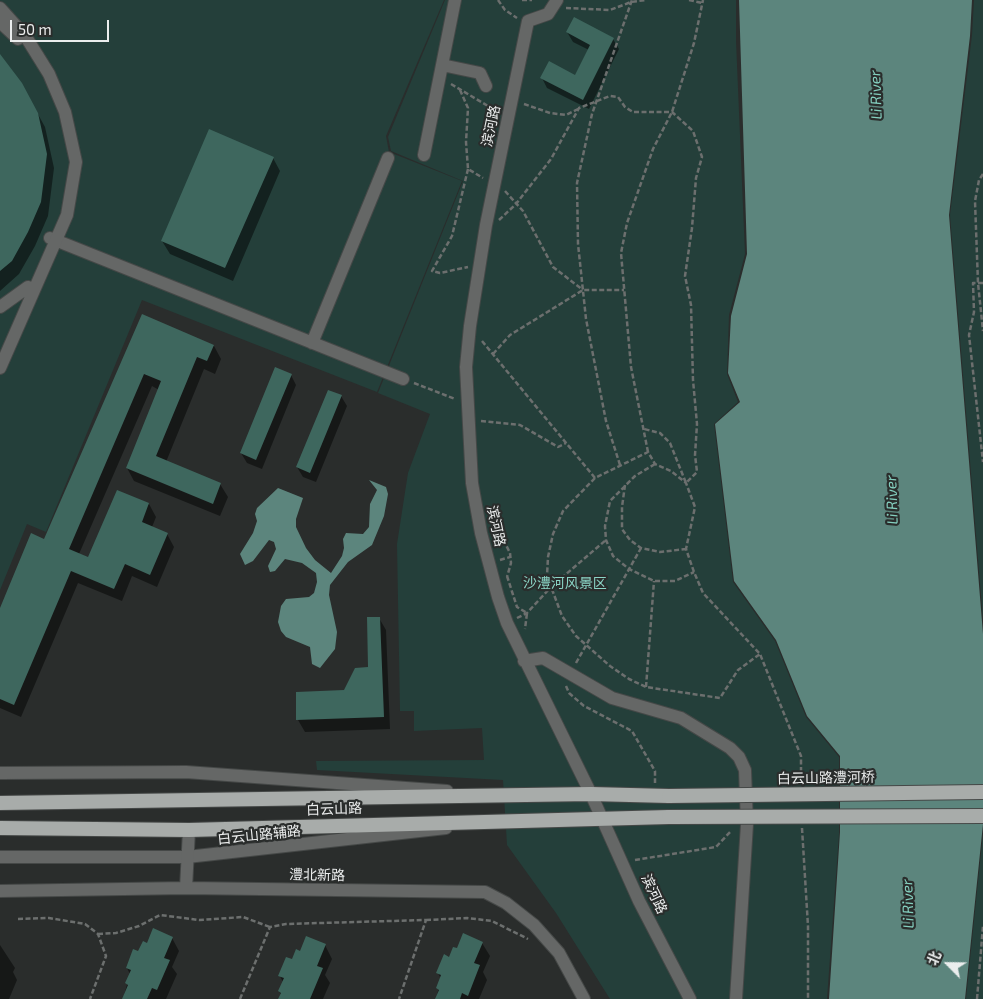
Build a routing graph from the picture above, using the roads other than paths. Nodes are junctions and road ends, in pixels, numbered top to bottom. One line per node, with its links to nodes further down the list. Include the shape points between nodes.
1 (455, 0): 5 (street)
2 (556, 3): 16 (street, 滨河路, via 548,14 528,21 486,225 466,367 472,483 481,532 507,623)
3 (0, 8): 9 (street, via 26,36 49,74 65,112 76,162 67,215)
4 (0, 22): 9 (street, via 18,39 41,72 58,109 70,164)
5 (441, 71): 6 (street, via 480,73); 7 (street)
6 (486, 86)
7 (424, 155)
8 (388, 158): 12 (street)
9 (53, 240): 10 (street); 12 (street); 14 (street)
10 (28, 287): 11 (street); 13 (street)
11 (0, 307)
12 (312, 343): 15 (street)
13 (0, 346)
14 (0, 368)
15 (403, 379)
16 (524, 661): 19 (street, 滨河路); 34 (street, via 543,658 612,698 681,718 730,748 739,758 745,770 747,824)
17 (0, 773): 20 (street, via 186,772)
18 (983, 792): 21 (highway, 白云山路澧河桥, bridge)
19 (591, 794): 20 (highway, 白云山路); 21 (highway, 白云山路); 24 (street, 滨河路)
20 (512, 795): 22 (highway, 白云山路)
21 (669, 796)
22 (0, 803)
23 (983, 816): 24 (highway, 白云山路, bridge)
24 (602, 818): 25 (highway, 白云山路); 33 (street, 滨河路, via 639,900)
25 (520, 819): 27 (highway, 白云山路); 29 (street, 白云山路辅路)
26 (0, 828): 27 (highway, 白云山路)
27 (188, 830): 29 (street)
28 (0, 856): 29 (street, 白云山路辅路)
29 (187, 857): 30 (street)
30 (186, 888): 31 (street, 澧北新路); 32 (street, 澧北新路, via 485,892 534,924 559,953)
31 (0, 891)
32 (584, 999)
33 (690, 999)
34 (736, 999)

